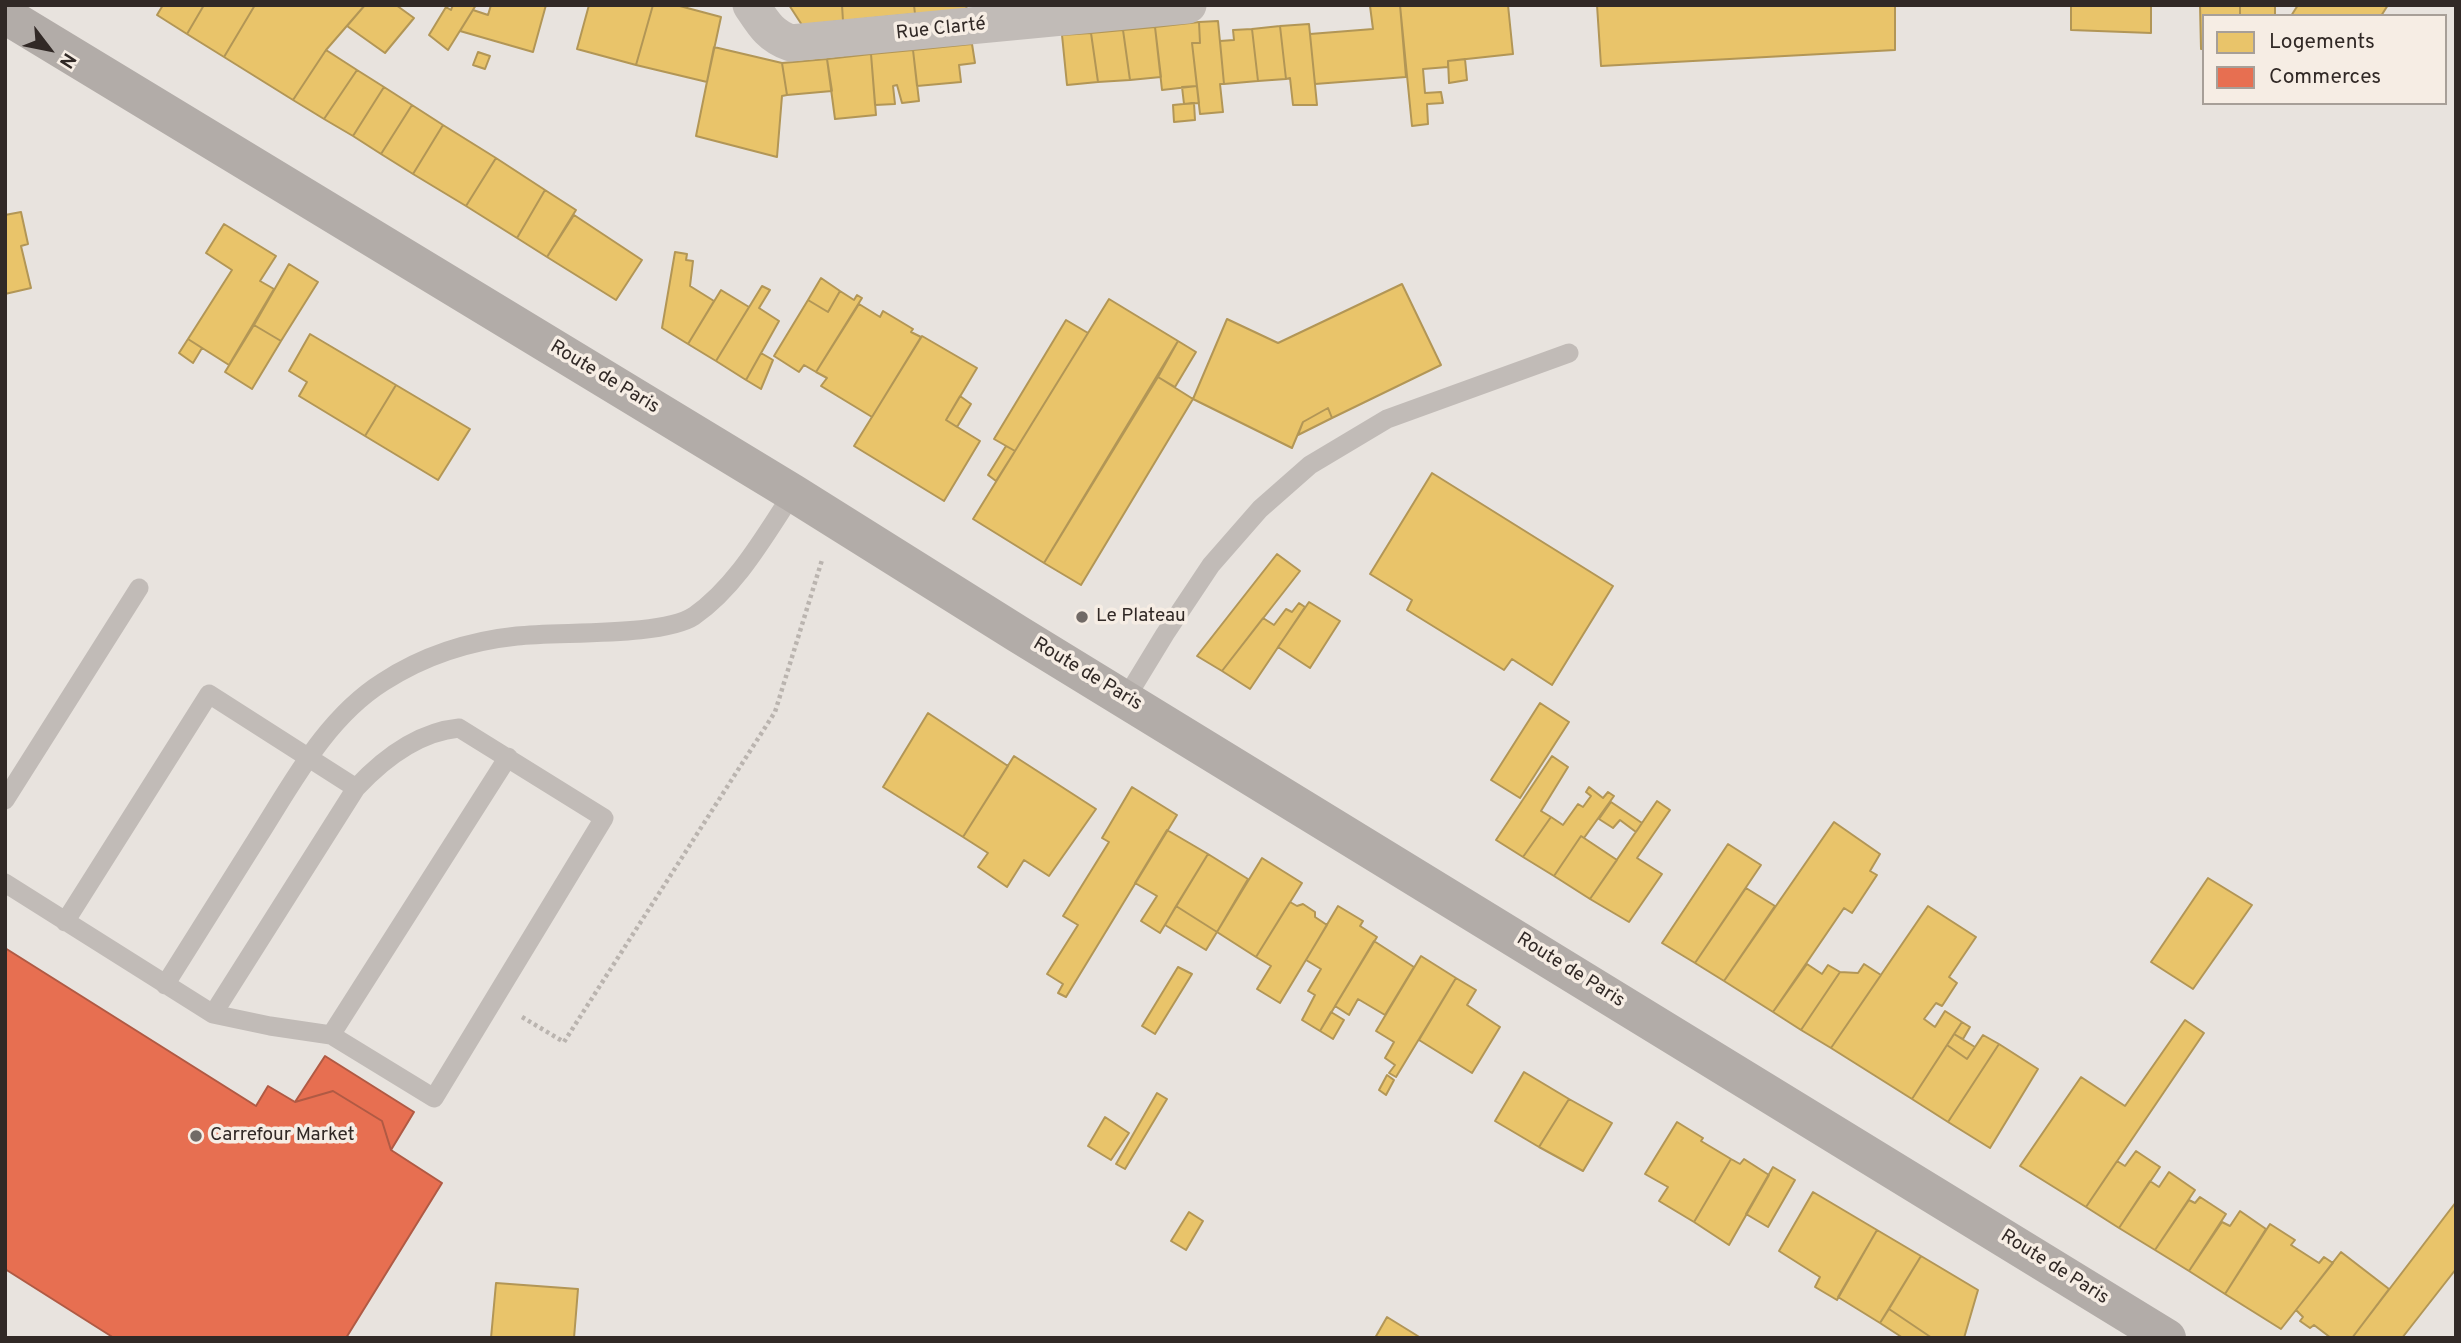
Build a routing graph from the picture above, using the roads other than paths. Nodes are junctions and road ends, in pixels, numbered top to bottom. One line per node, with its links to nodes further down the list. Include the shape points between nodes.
1 (751, 5): 2 (street, Rue Clarté, via 774,36 799,43)
2 (1188, 5)
3 (5, 15): 5 (main road, Route de Paris)
4 (1569, 354): 7 (lane, via 1387,419 1310,465 1260,509 1211,565)
5 (793, 493): 7 (main road, Route de Paris); 8 (lane, via 738,572 692,617 660,628 475,642 438,654 402,670 359,698)
6 (139, 588): 11 (lane)
7 (1126, 698): 17 (main road, Route de Paris)
8 (308, 757): 10 (lane); 13 (lane, via 209,694); 14 (lane)
9 (508, 757): 10 (lane, via 459,728 441,730 378,764); 16 (lane); 16 (lane, via 604,818 434,1098)
10 (356, 788): 15 (lane)
11 (5, 800)
12 (5, 883): 13 (lane)
13 (65, 922): 14 (lane)
14 (165, 985): 15 (lane)
15 (213, 1014): 16 (lane)
16 (331, 1035)
17 (2167, 1338)

